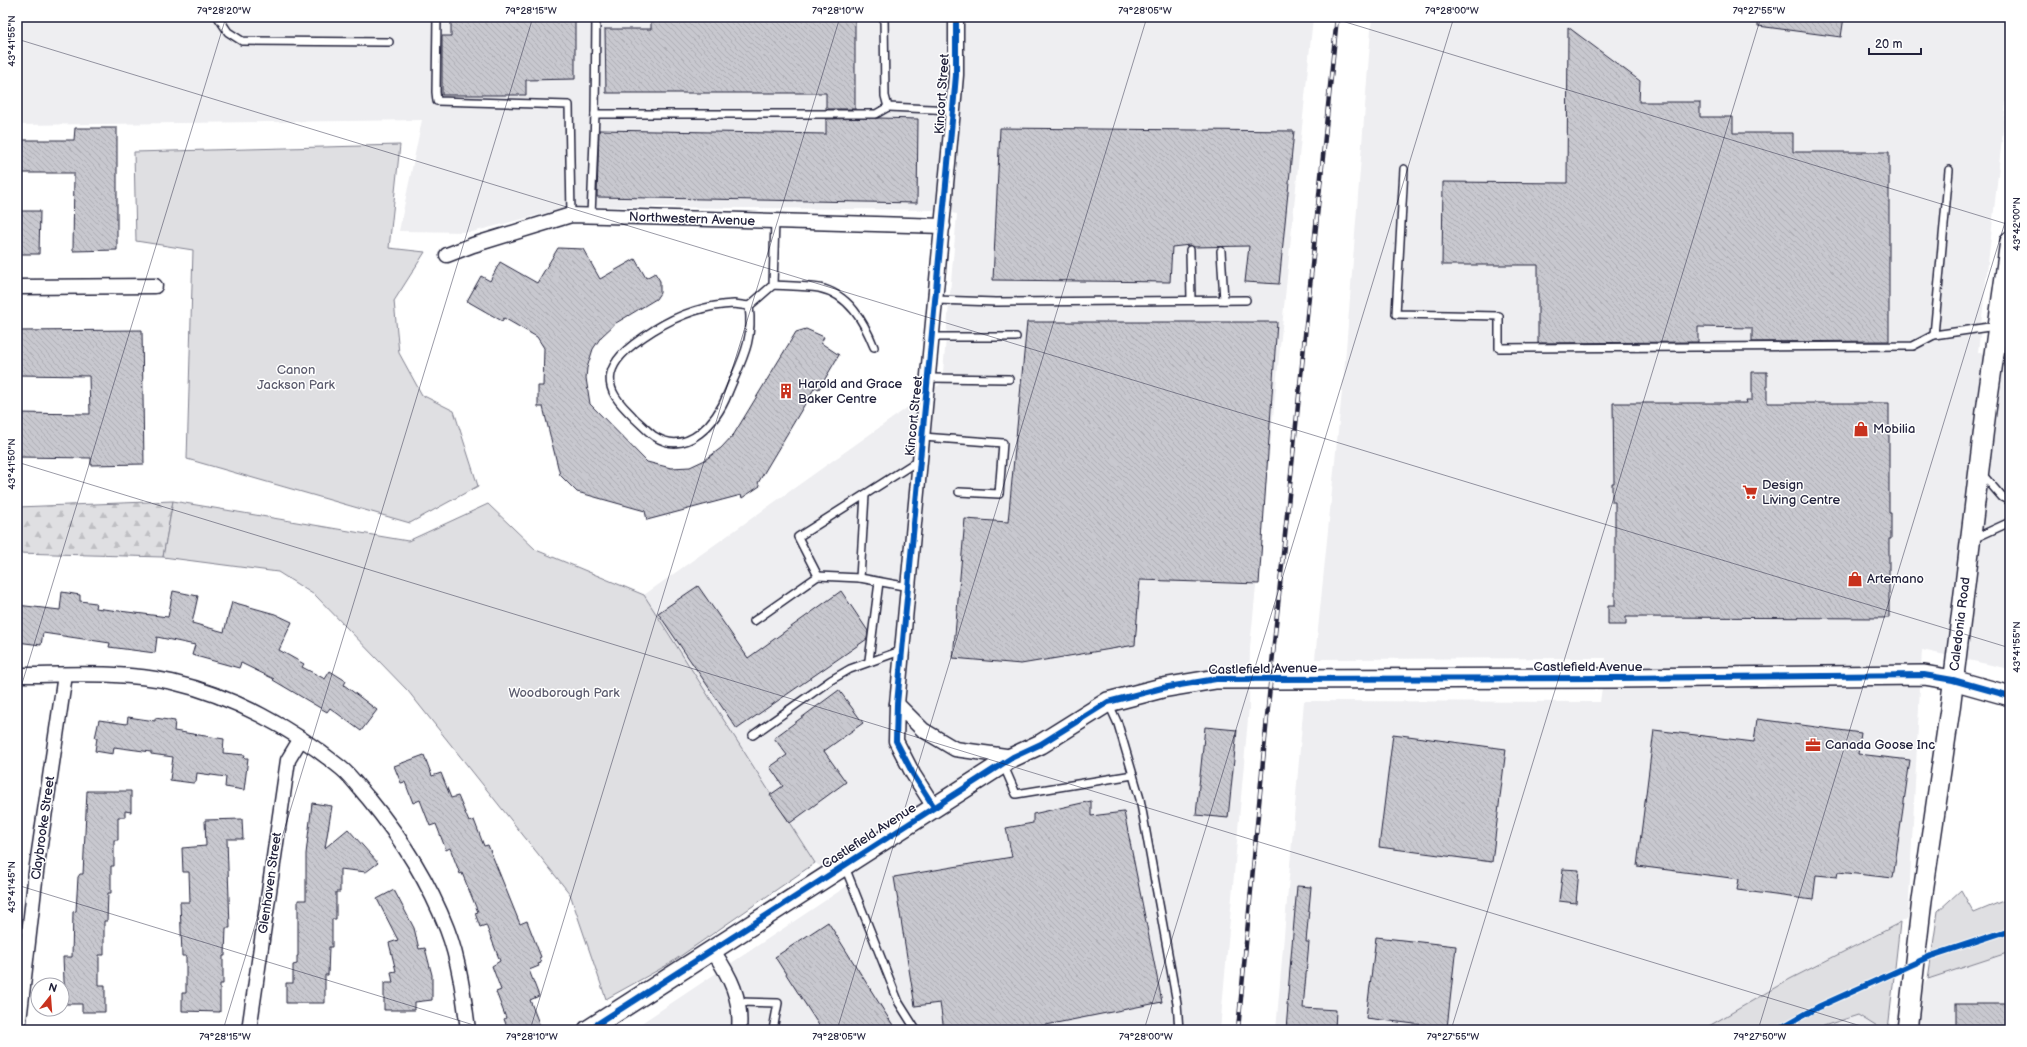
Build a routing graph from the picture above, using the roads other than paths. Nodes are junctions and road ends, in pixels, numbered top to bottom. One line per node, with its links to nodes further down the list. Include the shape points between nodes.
1 (218, 17): 6 (lane, via 228,32 242,41)
2 (437, 17): 12 (lane, via 438,102 569,105)
3 (596, 17): 9 (lane)
4 (884, 17): 7 (lane, via 885,96)
5 (956, 17): 8 (street, Kincort Street)
6 (389, 42)
7 (888, 108): 8 (lane); 9 (lane, via 876,114)
8 (953, 110): 15 (street, Kincort Street)
9 (595, 114): 13 (lane)
10 (1404, 169): 29 (lane, via 1396,314 1499,316 1499,348 1912,346)
11 (1949, 170): 29 (lane)
12 (571, 215): 13 (street, Northwestern Avenue); 19 (street, Northwestern Avenue)
13 (591, 216): 14 (street, Northwestern Avenue)
14 (775, 221): 15 (street, Northwestern Avenue); 20 (lane)
15 (943, 226): 23 (street, Kincort Street)
16 (2010, 241): 28 (street, Caledonia Road)
17 (1190, 250): 24 (lane)
18 (1221, 251): 25 (lane)
19 (447, 255)
20 (772, 285): 27 (lane); 32 (lane, via 820,288 837,296 859,315)
21 (155, 286): 22 (street)
22 (17, 287)
23 (936, 300): 24 (lane); 30 (street, Kincort Street)
24 (1191, 300): 25 (lane)
25 (1224, 300): 26 (lane)
26 (1246, 300)
27 (749, 306): 27 (lane, via 718,304 700,309 668,322 632,344 618,359 612,375 612,391 619,403 650,433 660,439 678,442 690,440 701,434 720,412 743,358 750,336)
28 (1998, 326): 29 (lane); 37 (street, Caledonia Road)
29 (1934, 335)
30 (933, 337): 31 (lane); 33 (street, Kincort Street)
31 (1016, 337)
32 (874, 347)
33 (929, 378): 34 (lane); 35 (street, Kincort Street)
34 (1009, 379)
35 (923, 437): 36 (street, Kincort Street); 38 (lane, via 1003,443 999,494)
36 (921, 459): 39 (lane); 46 (street, Kincort Street)
37 (1980, 471): 40 (lane, via 2002,497); 42 (street, Caledonia Road)
38 (959, 492)
39 (865, 495): 43 (lane, via 798,538); 44 (lane)
40 (2010, 501)
41 (2010, 522): 42 (lane)
42 (1971, 540): 52 (street, Caledonia Road)
43 (818, 576): 44 (lane); 47 (lane)
44 (860, 578): 45 (lane)
45 (879, 582): 46 (lane); 49 (lane)
46 (909, 587): 48 (street, Kincort Street)
47 (754, 621)
48 (903, 650): 49 (lane); 55 (street, Kincort Street)
49 (869, 660): 56 (lane, via 831,680)
50 (17, 675): 51 (street)
51 (65, 675): 57 (street, via 107,674 143,677 191,687 253,711); 64 (street, Claybrooke Street, via 36,872)
52 (1953, 680): 53 (street, Castlefield Avenue); 54 (street, Castlefield Avenue, via 1924,675 1216,679 1162,688); 72 (street, Caledonia Road)
53 (2010, 696)
54 (1108, 702): 58 (street, Castlefield Avenue, via 1040,744); 59 (lane, via 1118,724)
55 (897, 704): 58 (street, via 924,730 955,749); 60 (street, Kincort Street, via 896,741)
56 (753, 735)
57 (300, 740): 65 (street, Glenhaven Street, via 288,760); 66 (street, via 342,769 391,825 424,876 448,930 460,977)
58 (1008, 760): 59 (lane, via 1016,794); 60 (street, Castlefield Avenue)
59 (1133, 775): 71 (lane, via 1140,799)
60 (934, 807): 61 (street, Castlefield Avenue)
61 (844, 865): 62 (street, Castlefield Avenue); 70 (lane, via 898,1003)
62 (713, 951): 63 (street, via 727,972); 67 (street, Castlefield Avenue)
63 (738, 1002): 68 (street); 69 (lane, via 778,1003)
64 (18, 1030)
65 (249, 1030)
66 (468, 1030)
67 (588, 1030)
68 (739, 1030)
69 (773, 1030)
70 (916, 1030)
71 (1179, 1030)
72 (1906, 1030)

